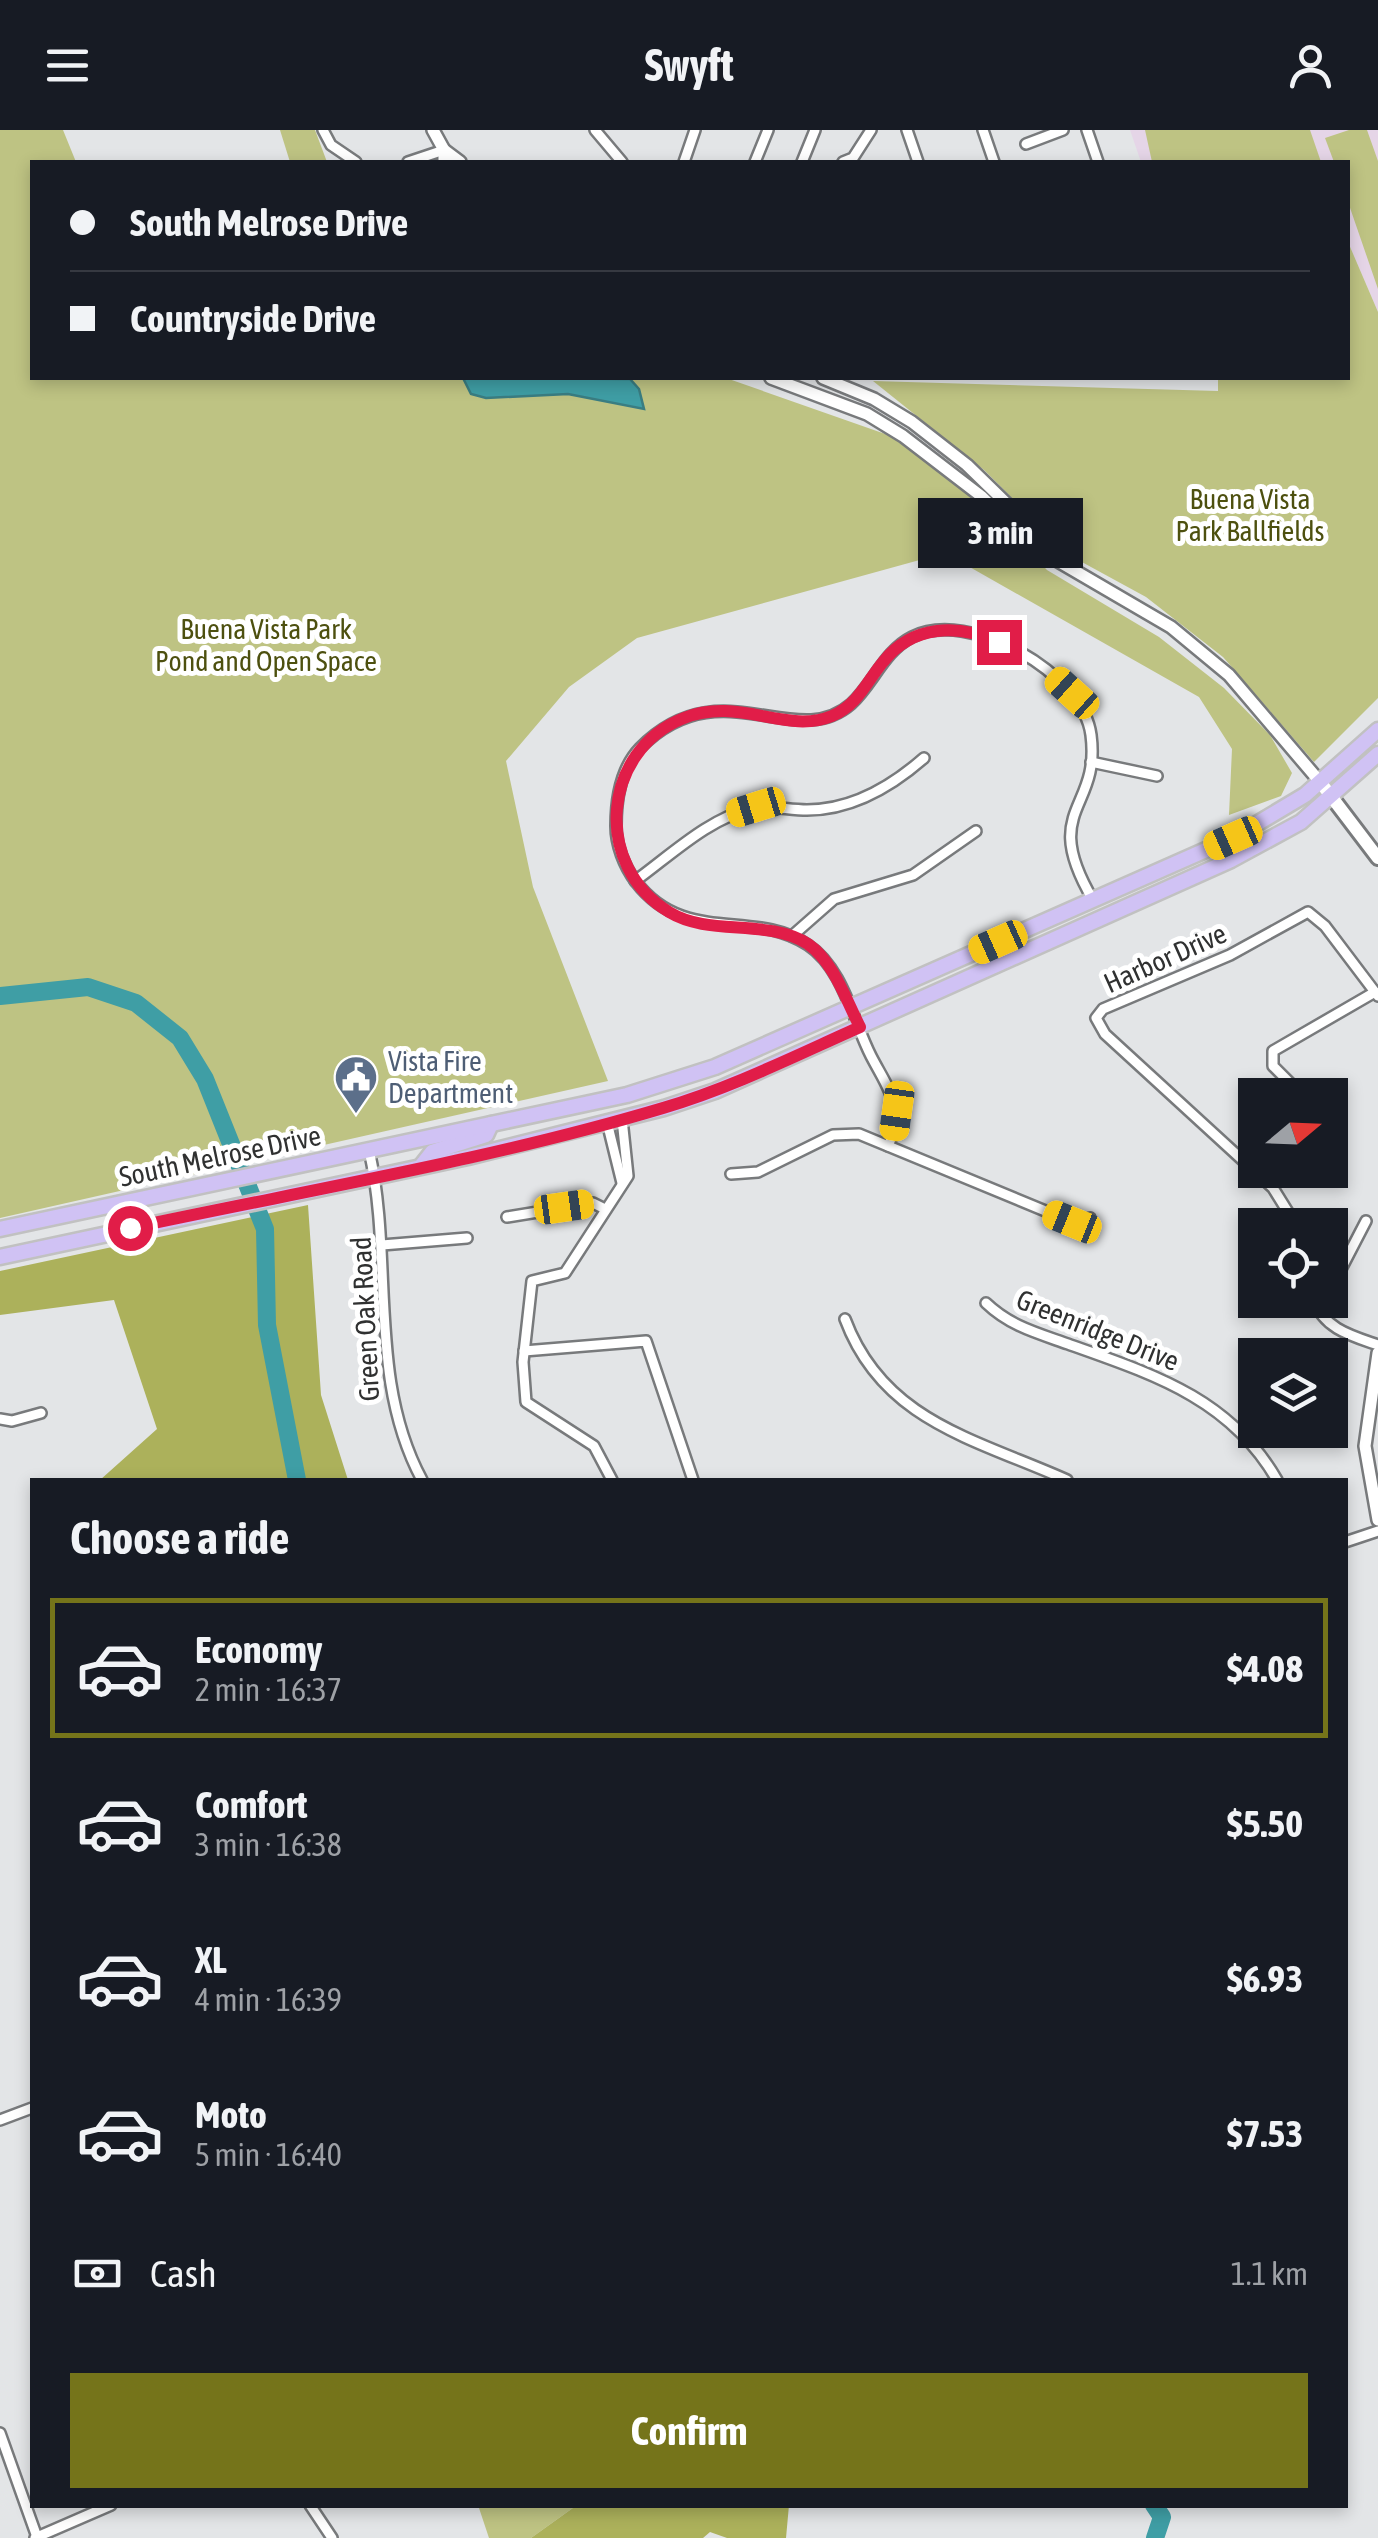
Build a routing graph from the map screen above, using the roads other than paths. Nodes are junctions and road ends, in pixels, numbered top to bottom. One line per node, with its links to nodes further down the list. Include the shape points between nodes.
1 (323, 130): 14 (street)
2 (434, 130): 13 (street)
3 (595, 130): 15 (street)
4 (695, 130): 16 (street)
5 (768, 130): 17 (street)
6 (815, 130): 18 (street)
7 (871, 130): 19 (street)
8 (906, 130): 20 (street)
9 (983, 130): 21 (street)
10 (1063, 130): 12 (street)
11 (1087, 130): 22 (street)
12 (1026, 144)
13 (444, 156)
14 (353, 160)
15 (620, 160)
16 (685, 160)
17 (756, 160)
18 (802, 160)
19 (848, 160)
20 (917, 160)
21 (993, 160)
22 (1097, 160)
23 (776, 380): 25 (street, via 867,414 903,436)
24 (828, 380): 25 (street, via 874,399 943,445)
25 (1050, 553): 31 (street, via 1171,627 1229,675)
26 (1378, 730): 31 (main road, South Melrose Drive)
27 (1378, 754): 32 (main road, South Melrose Drive)
28 (924, 758): 35 (street, via 852,802 811,810 756,807 723,818)
29 (1091, 762): 30 (street); 35 (street, via 1090,730 1072,693 999,642 973,630 945,628 911,638 831,717 807,721 706,711 680,719 639,750 616,802 616,834); 36 (street, via 1069,840 1073,866)
30 (1157, 776)
31 (1321, 782): 32 (main road); 36 (main road, South Melrose Drive, via 1233,838)
32 (1332, 798): 34 (main road); 40 (main road, South Melrose Drive, via 1231,860)
33 (976, 831): 37 (street, via 913,875 834,900)
34 (1378, 858)
35 (635, 881): 37 (street, via 671,914)
36 (1093, 900): 39 (main road, South Melrose Drive)
37 (792, 936): 39 (street, via 818,954)
38 (1376, 994): 41 (street, via 1273,1051 1273,1066); 49 (street, Harbor Drive, via 1308,912 1096,1018 1105,1034 1273,1188)
39 (850, 1008): 40 (street); 43 (main road, South Melrose Drive, via 670,1083)
40 (860, 1027): 42 (main road, South Melrose Drive, via 715,1091); 44 (street, via 892,1086 897,1111)
41 (1285, 1078)
42 (615, 1121): 46 (main road, South Melrose Drive); 50 (street, via 622,1183)
43 (492, 1124): 45 (main road, South Melrose Drive); 46 (main road, via 486,1135 432,1152)
44 (888, 1146): 47 (street, via 859,1134 833,1135 758,1172); 52 (street, via 1072,1222)
45 (370, 1150): 48 (street, Green Oak Road); 54 (main road, South Melrose Drive)
46 (421, 1166): 48 (main road, South Melrose Drive)
47 (731, 1174)
48 (376, 1176): 56 (street, Green Oak Road); 58 (main road, South Melrose Drive)
49 (1285, 1208)
50 (605, 1209): 51 (street, via 593,1203); 63 (street, via 565,1274 532,1280)
51 (507, 1217)
52 (1090, 1218)
53 (1366, 1221): 57 (street)
54 (0, 1230)
55 (468, 1238): 56 (street)
56 (382, 1245): 66 (street, Green Oak Road, via 393,1411)
57 (1348, 1254)
58 (0, 1257)
59 (986, 1303): 70 (street, Greenridge Drive, via 1006,1323 1166,1379 1214,1406)
60 (1322, 1318): 62 (street)
61 (844, 1319): 69 (street, via 857,1353 892,1396)
62 (1378, 1349): 71 (street, via 1365,1446)
63 (524, 1351): 67 (street, via 526,1402 594,1446); 68 (street, via 646,1340)
64 (41, 1413): 65 (street)
65 (0, 1419)
66 (421, 1478)
67 (611, 1478)
68 (693, 1478)
69 (1063, 1478)
70 (1276, 1478)
71 (1378, 1520)
72 (1378, 1531): 73 (street)
73 (1348, 1541)
74 (30, 2109): 75 (street)
75 (0, 2120)
76 (0, 2433): 79 (street)
77 (104, 2508): 79 (street)
78 (312, 2508): 80 (street)
79 (36, 2538)
80 (332, 2538)

